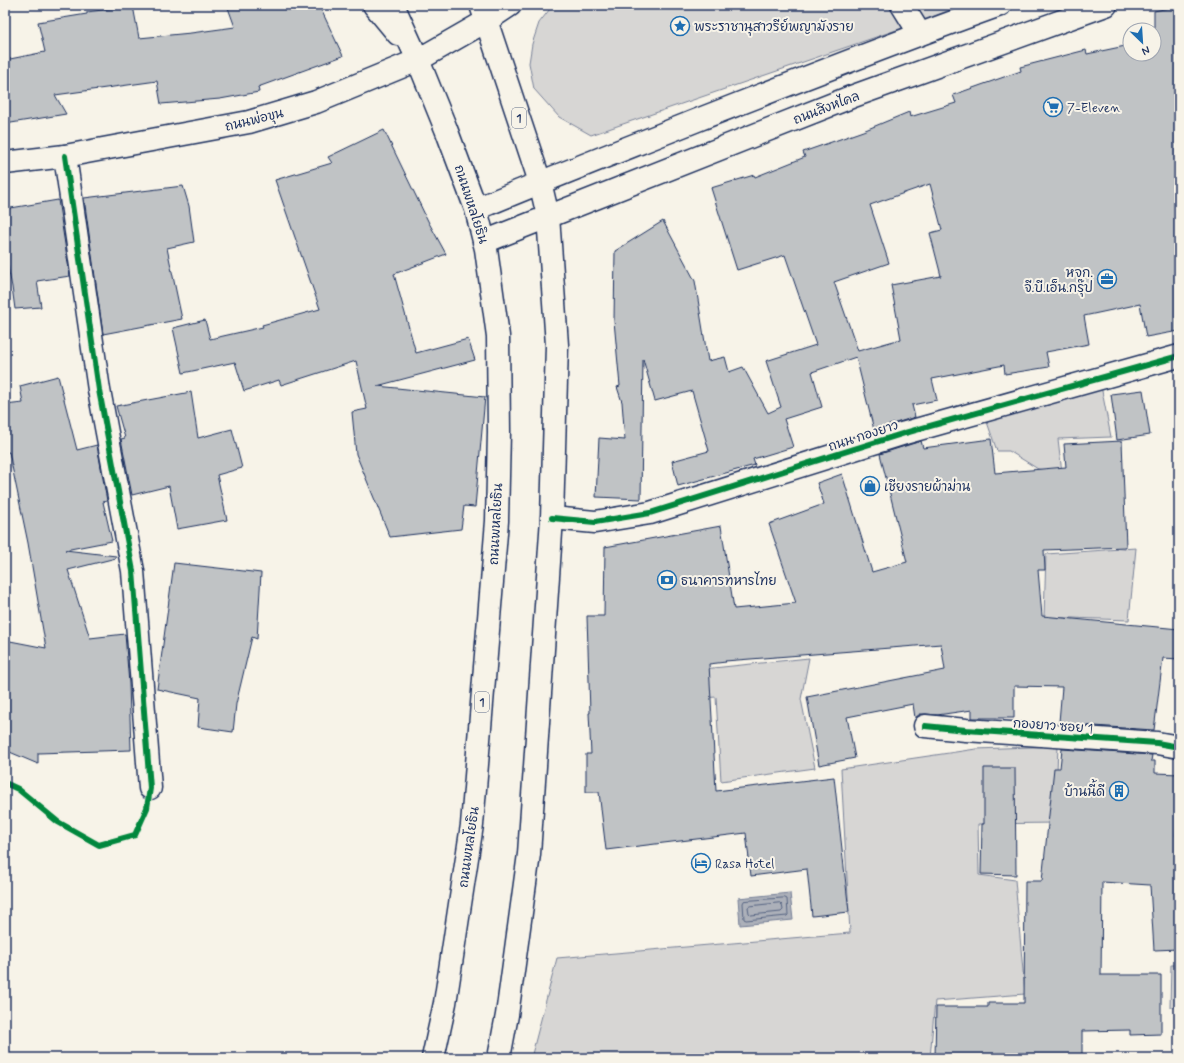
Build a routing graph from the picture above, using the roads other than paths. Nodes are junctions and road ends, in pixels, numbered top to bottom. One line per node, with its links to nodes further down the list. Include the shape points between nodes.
1 (374, 5): 9 (main road, 1)
2 (393, 5): 9 (main road, ถนนพหลโยธิน / 1)
3 (510, 5): 7 (main road, ถนนพ่อขุน)
4 (902, 5): 8 (main road)
5 (1000, 5): 8 (main road)
6 (1106, 5): 14 (main road, ถนนสิงหไคล, via 851,97)
7 (483, 13): 9 (main road, ถนนพ่อขุน); 12 (main road, 1)
8 (920, 34): 12 (main road)
9 (418, 60): 10 (main road, ถนนพ่อขุน, via 316,102 249,122); 13 (main road, ถนนพหลโยธิน / 1)
10 (65, 156): 11 (main road, ถนนพ่อขุน); 20 (main road, via 99,390 134,571)
11 (5, 163)
12 (540, 182): 13 (main road); 14 (main road, 1)
13 (476, 210): 15 (main road, ถนนพหลโยธิน / 1)
14 (548, 216): 15 (main road, ถนนสิงหไคล); 17 (main road, 1, via 557,345)
15 (484, 242): 21 (main road, ถนนพหลโยธิน / 1, via 498,336 497,521 472,825 445,1003)
16 (1179, 356): 17 (main road, ถนน กองยาว, via 905,433 650,513 595,522)
17 (552, 518): 22 (main road, 1, via 529,854)
18 (925, 726): 19 (main road, กองยาว ซอย 1, via 1157,743)
19 (1179, 747)
20 (150, 788)
21 (433, 1058)
22 (499, 1058)

